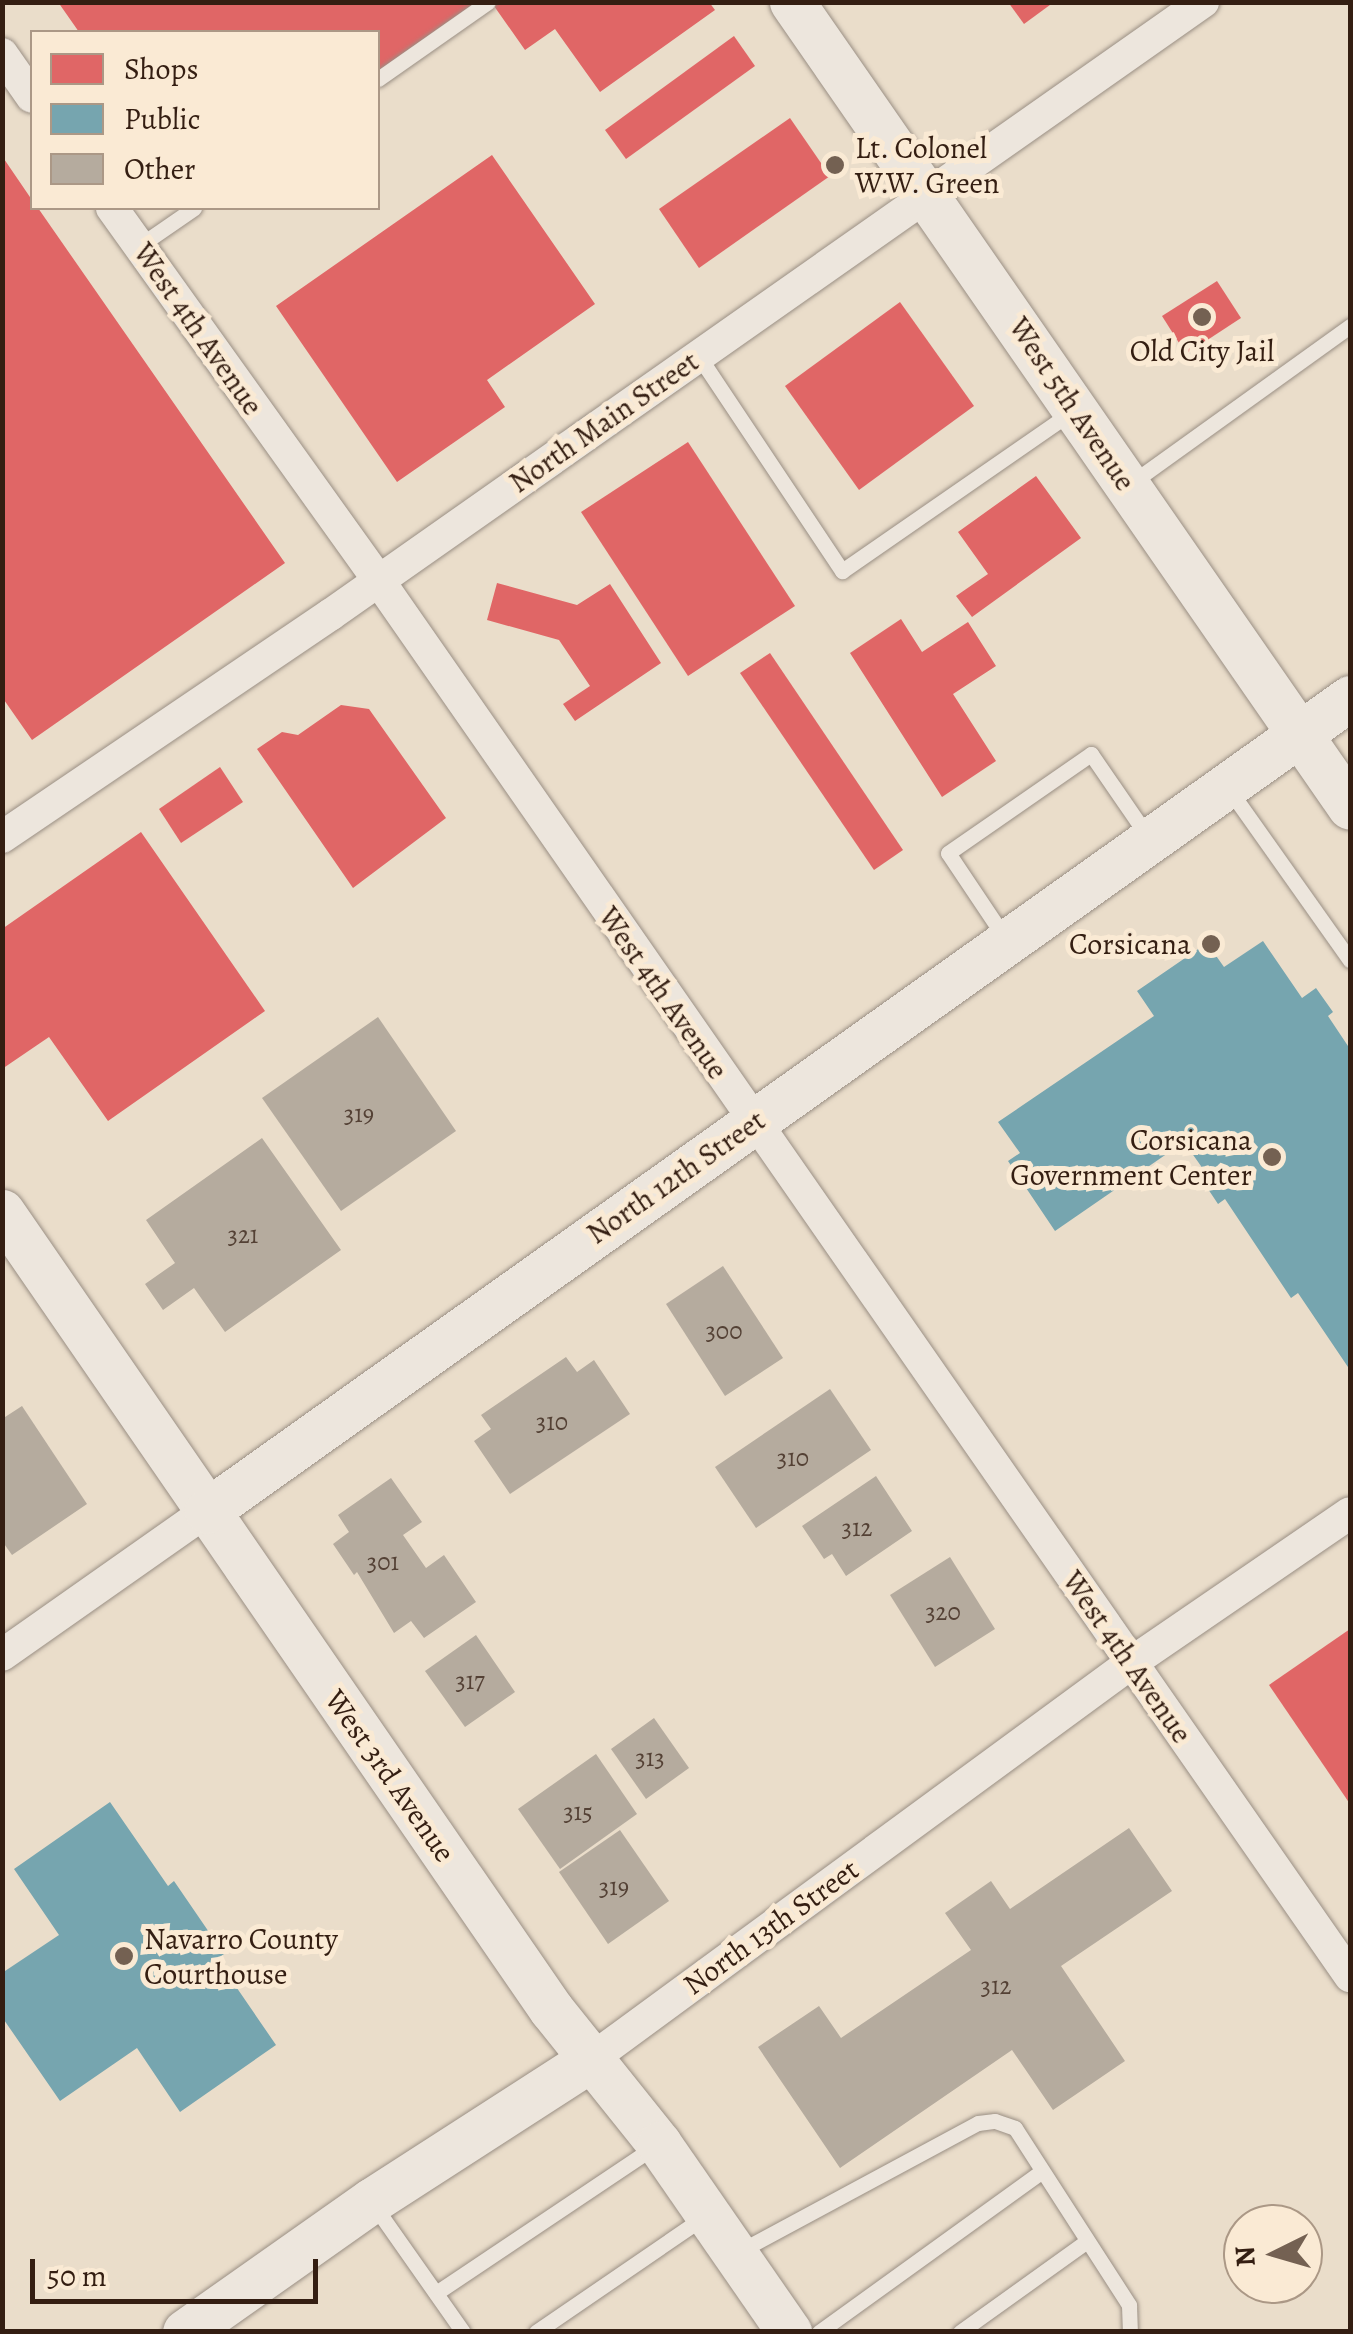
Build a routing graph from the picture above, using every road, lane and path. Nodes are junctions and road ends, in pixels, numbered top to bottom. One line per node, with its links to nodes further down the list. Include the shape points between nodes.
1 (488, 2): 5 (lane)
2 (792, 2): 7 (street, West 5th Avenue)
3 (1203, 2): 7 (street, North Main Street)
4 (2, 54): 6 (street)
5 (380, 79)
6 (30, 93)
7 (928, 192): 12 (street, North Main Street); 13 (street, West 5th Avenue)
8 (113, 210): 10 (street, West 4th Avenue)
9 (191, 210): 10 (lane)
10 (139, 246): 15 (street, West 4th Avenue)
11 (1350, 326): 14 (lane)
12 (698, 355): 13 (lane, via 842,571); 15 (street, North Main Street)
13 (1075, 410): 14 (street, West 5th Avenue)
14 (1127, 486): 17 (street, West 5th Avenue)
15 (379, 581): 20 (street, North Main Street); 24 (street, West 4th Avenue)
16 (1350, 698): 17 (street, North 12th Street)
17 (1300, 734): 18 (street, North 12th Street); 19 (street, West 5th Avenue)
18 (1227, 786): 21 (street, North 12th Street); 23 (lane)
19 (1350, 807)
20 (2, 837)
21 (1150, 840): 22 (street, North 12th Street); 22 (lane, via 1091,754 948,854)
22 (1008, 941): 24 (street, North 12th Street)
23 (1350, 960)
24 (753, 1122): 26 (street, North 12th Street); 29 (street, West 4th Avenue)
25 (2, 1212): 26 (street, West 3rd Avenue)
26 (207, 1510): 28 (street, North 12th Street); 31 (street, West 3rd Avenue)
27 (1350, 1513): 29 (street, North 13th Street)
28 (2, 1655)
29 (1131, 1663): 30 (street, West 4th Avenue); 31 (street, North 13th Street)
30 (1350, 1976)
31 (590, 2060): 32 (street, West 3rd Avenue); 34 (street, North 13th Street)
32 (659, 2144): 35 (street, West 3rd Avenue); 38 (lane)
33 (1042, 2171): 36 (lane); 37 (lane, via 1014,2128 978,2123); 43 (lane)
34 (371, 2201): 38 (lane); 39 (street, North 13th Street)
35 (708, 2215): 37 (street, West 3rd Avenue); 41 (lane)
36 (1087, 2241): 44 (lane); 45 (lane, via 1129,2305)
37 (734, 2254): 42 (street, West 3rd Avenue)
38 (436, 2293): 40 (lane)
39 (185, 2332)
40 (463, 2332)
41 (536, 2332)
42 (789, 2332)
43 (819, 2332)
44 (960, 2332)
45 (1130, 2332)

